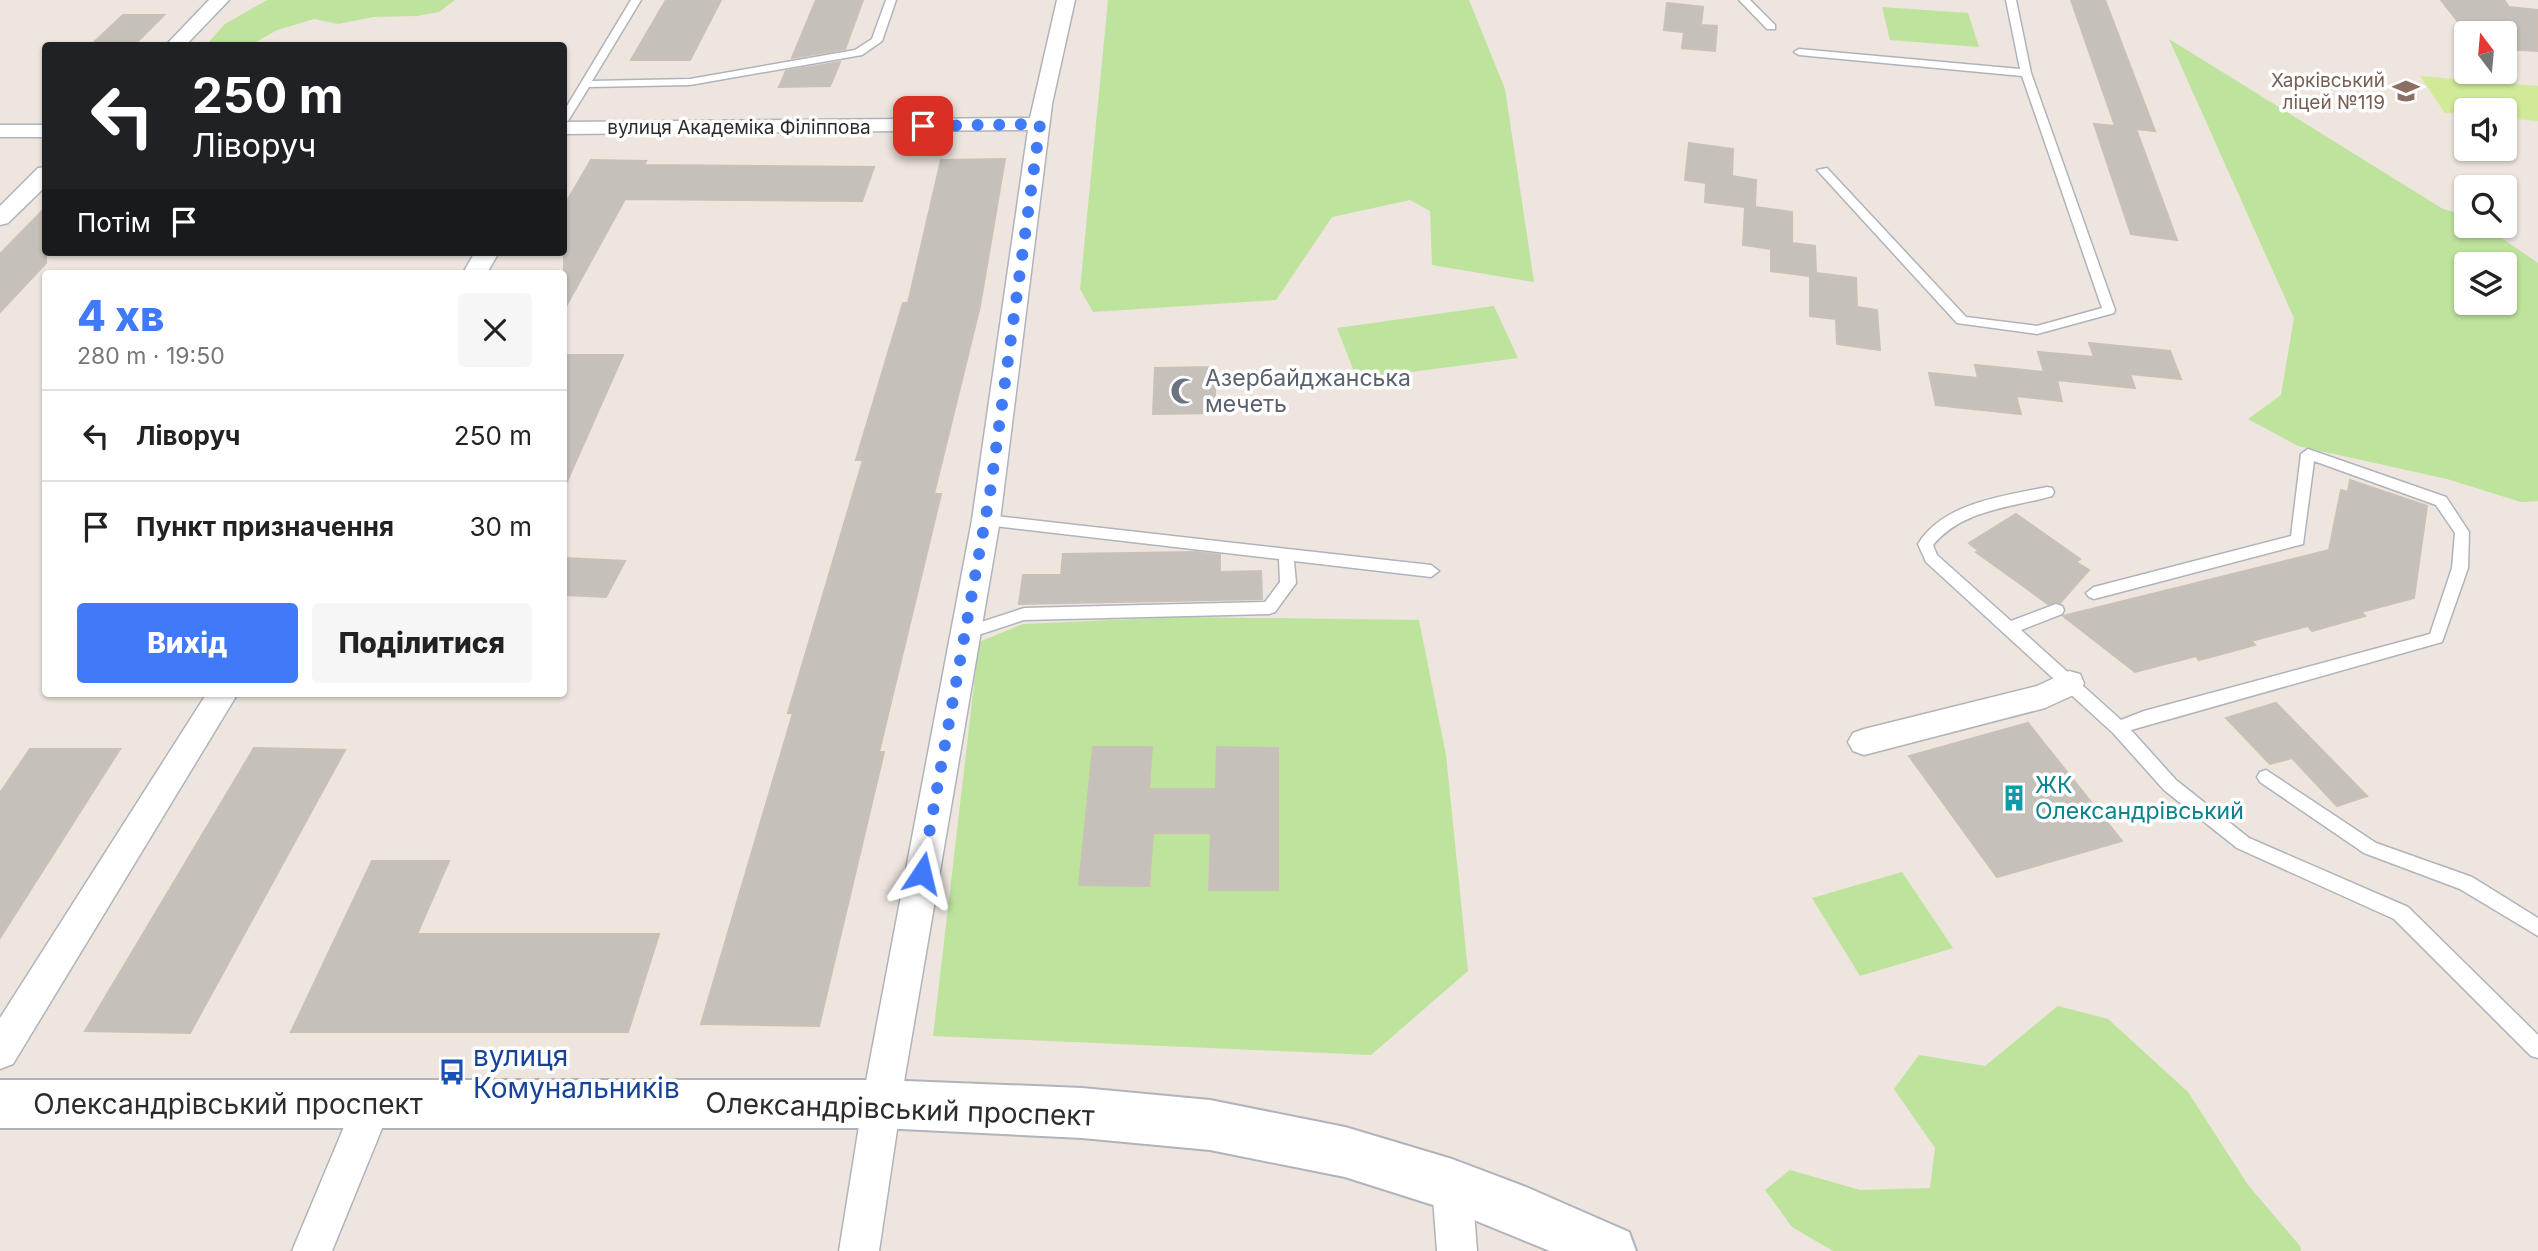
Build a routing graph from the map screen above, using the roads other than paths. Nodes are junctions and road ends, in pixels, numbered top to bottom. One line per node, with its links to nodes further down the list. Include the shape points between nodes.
1 (220, 0): 8 (street)
2 (636, 0): 11 (lane)
3 (891, 0): 11 (lane, via 877,41 859,53 690,82)
4 (1066, 0): 13 (street)
5 (1744, 0): 7 (lane)
6 (2011, 0): 10 (lane)
7 (1770, 27)
8 (178, 42)
9 (1799, 52): 10 (lane)
10 (2026, 73): 17 (lane, via 2109,310 2037,330 1962,320)
11 (585, 84): 12 (lane)
12 (567, 114)
13 (1040, 124): 14 (street, вулиця Академіка Філіппова); 21 (street)
14 (567, 128)
15 (0, 131): 16 (street)
16 (42, 131)
17 (1823, 170)
18 (42, 177): 19 (street)
19 (0, 218)
20 (2047, 492): 26 (lane, via 1982,506 1932,532 1925,544 1931,558)
21 (986, 520): 22 (lane); 27 (street)
22 (1286, 554): 23 (lane); 27 (lane, via 1288,583 1269,608 1024,614)
23 (1431, 571)
24 (2094, 593): 30 (lane, via 2298,540 2308,454 2441,501 2462,532 2460,568 2436,638)
25 (2056, 610): 26 (lane)
26 (2009, 628): 28 (lane)
27 (965, 633): 38 (street)
28 (2069, 683): 30 (lane); 31 (street, via 2045,696)
29 (221, 697): 35 (street)
30 (2119, 728): 34 (lane, via 2170,785 2243,843 2401,913)
31 (1864, 742)
32 (2266, 777): 33 (lane, via 2370,848 2466,883)
33 (2538, 928)
34 (2538, 1049)
35 (0, 1051)
36 (0, 1104): 37 (main road, Олександрівський проспект)
37 (373, 1104): 38 (main road, Олександрівський проспект); 40 (street)
38 (881, 1104): 39 (main road, Олександрівський проспект, via 1063,1111 1210,1125 1345,1152); 41 (street)
39 (1452, 1185): 42 (street); 43 (main road, Олександрівський проспект)
40 (312, 1251)
41 (859, 1251)
42 (1457, 1251)
43 (1610, 1251)

